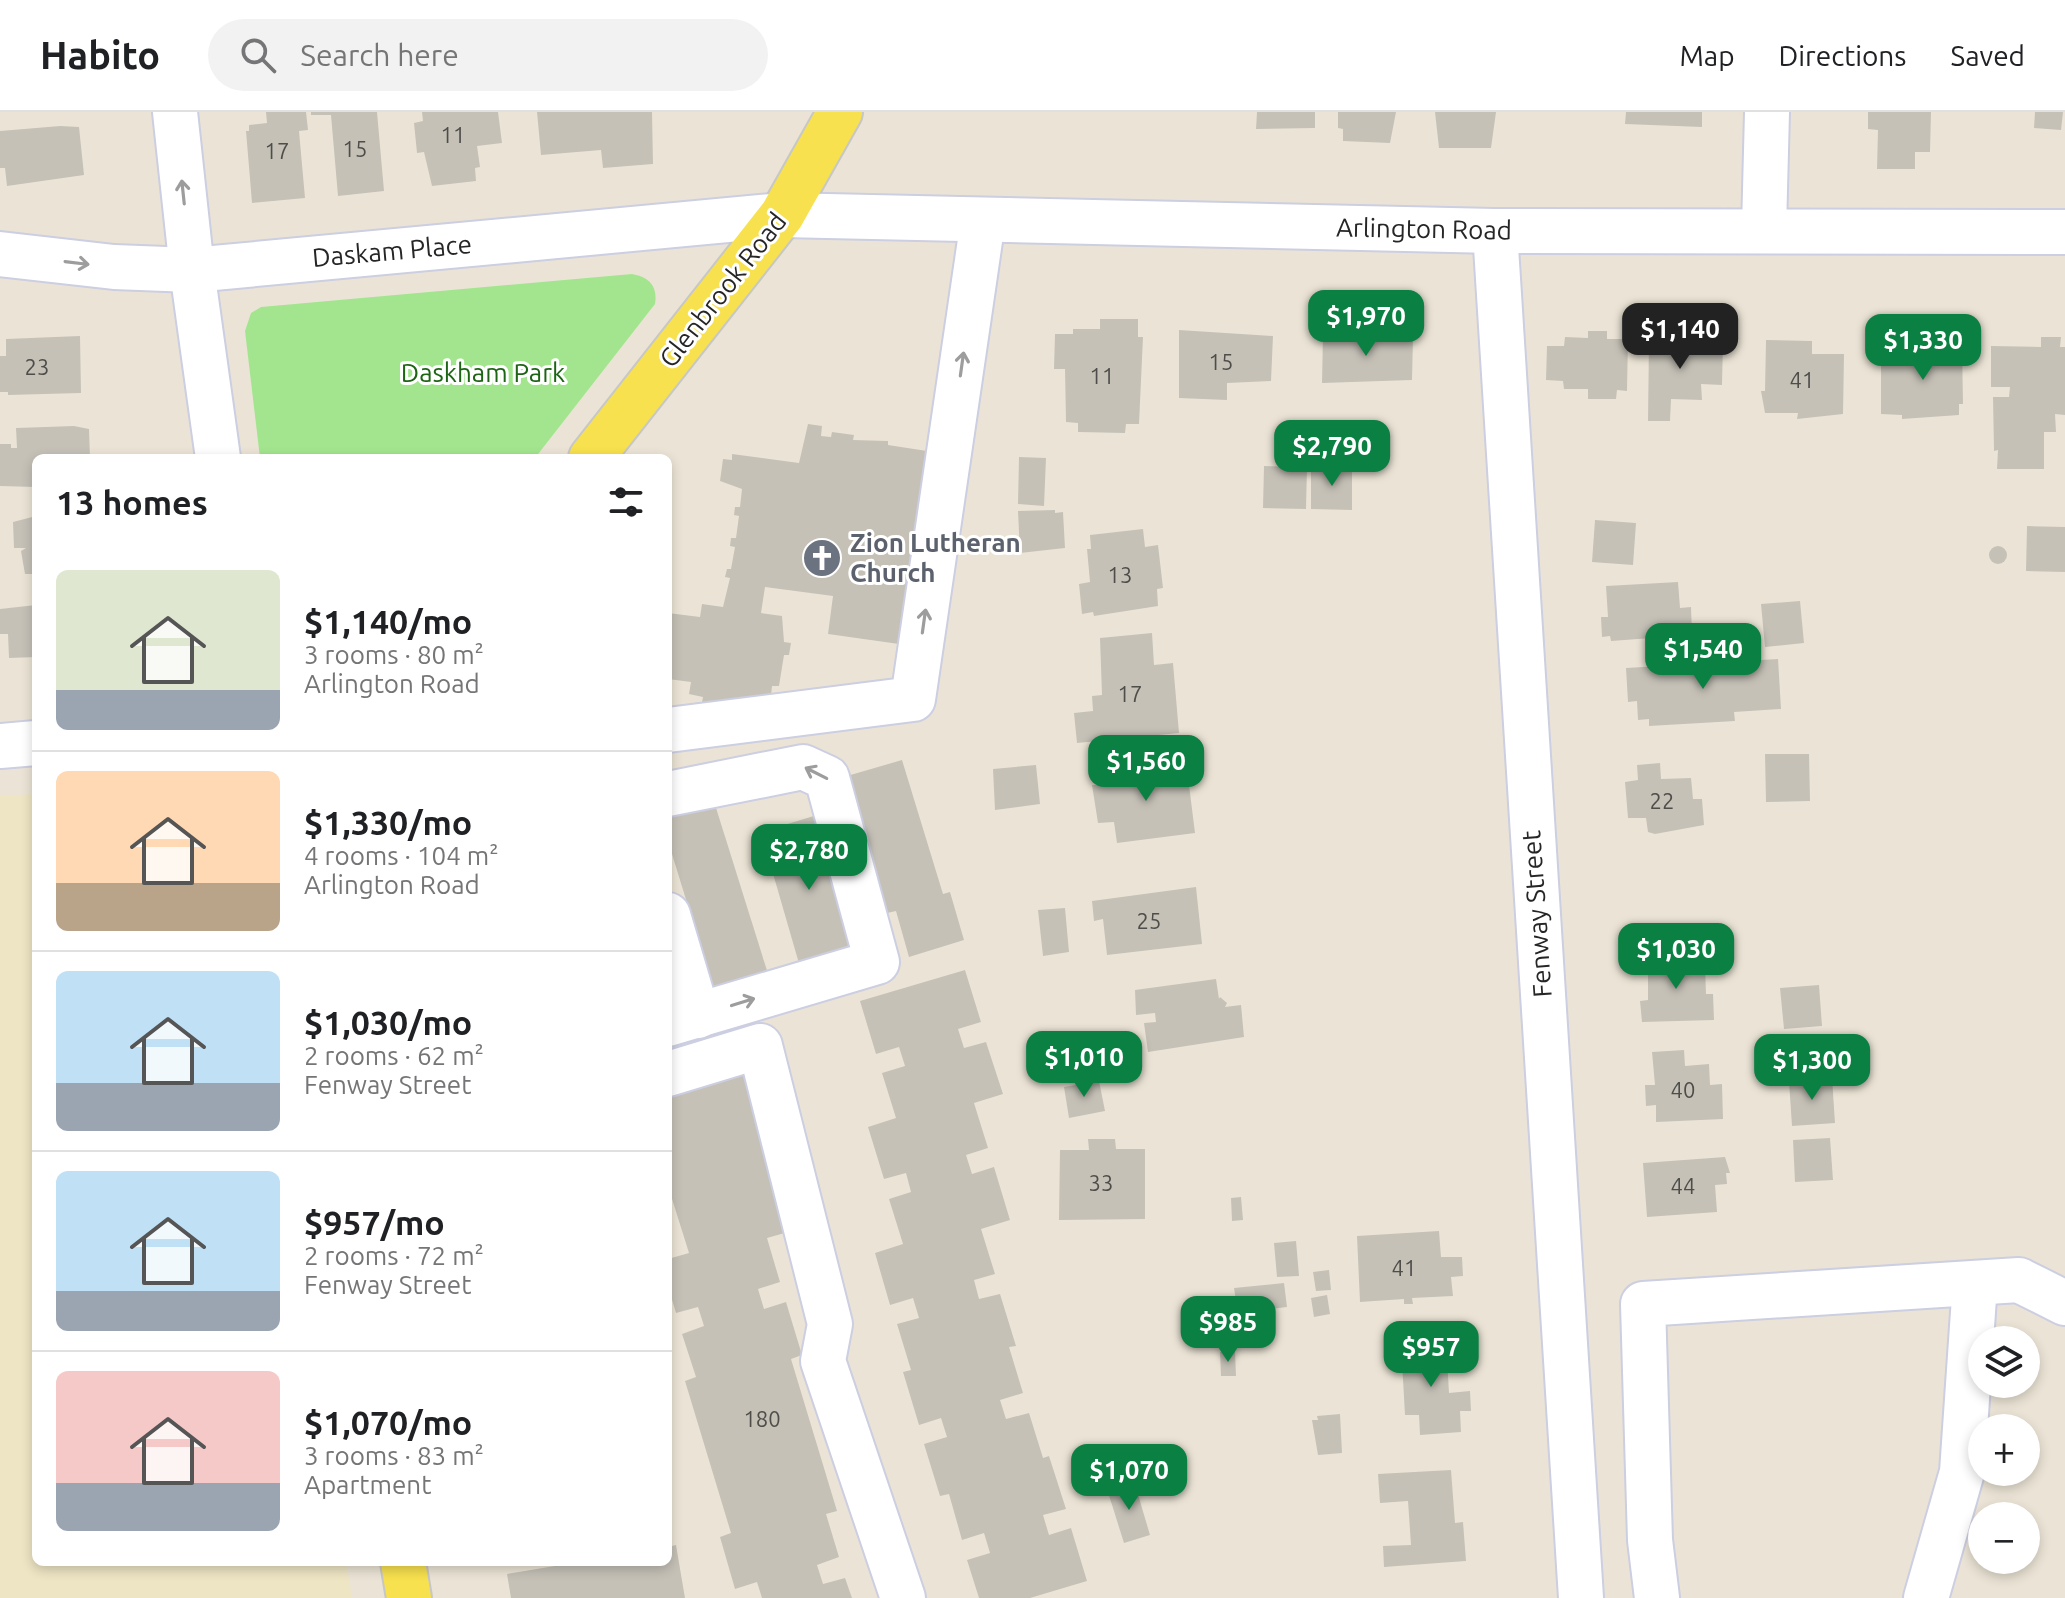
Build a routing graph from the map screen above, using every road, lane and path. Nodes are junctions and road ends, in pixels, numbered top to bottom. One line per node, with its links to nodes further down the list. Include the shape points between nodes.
1 (175, 112): 10 (street, one-way to 1)
2 (840, 112): 4 (main road, Glenbrook Road)
3 (1767, 112): 6 (street)
4 (782, 215): 5 (street, Arlington Road); 10 (street, Daskam Place); 12 (main road, Glenbrook Road)
5 (983, 220): 7 (street, Arlington Road); 13 (street, one-way to 5, via 913,699)
6 (1764, 229): 7 (street, Arlington Road); 8 (street, Arlington Road)
7 (1495, 231): 25 (street, Fenway Street)
8 (2065, 232)
9 (0, 254): 10 (street, Daskam Place, one-way to 10)
10 (192, 270): 11 (street)
11 (217, 454)
12 (594, 454)
13 (672, 729)
14 (32, 743): 15 (street)
15 (0, 746)
16 (672, 793): 18 (street, one-way to 16, via 877,962 827,778 803,767)
17 (672, 943): 18 (street)
18 (683, 1020)
19 (672, 1073): 24 (street, via 760,1046 830,1324 823,1361)
20 (1975, 1283): 21 (street, via 2019,1280); 26 (street, via 1643,1304 1650,1540); 27 (street, via 1962,1472)
21 (2065, 1303)
22 (404, 1566): 23 (main road)
23 (409, 1598)
24 (903, 1598)
25 (1581, 1598)
26 (1657, 1598)
27 (1926, 1598)

